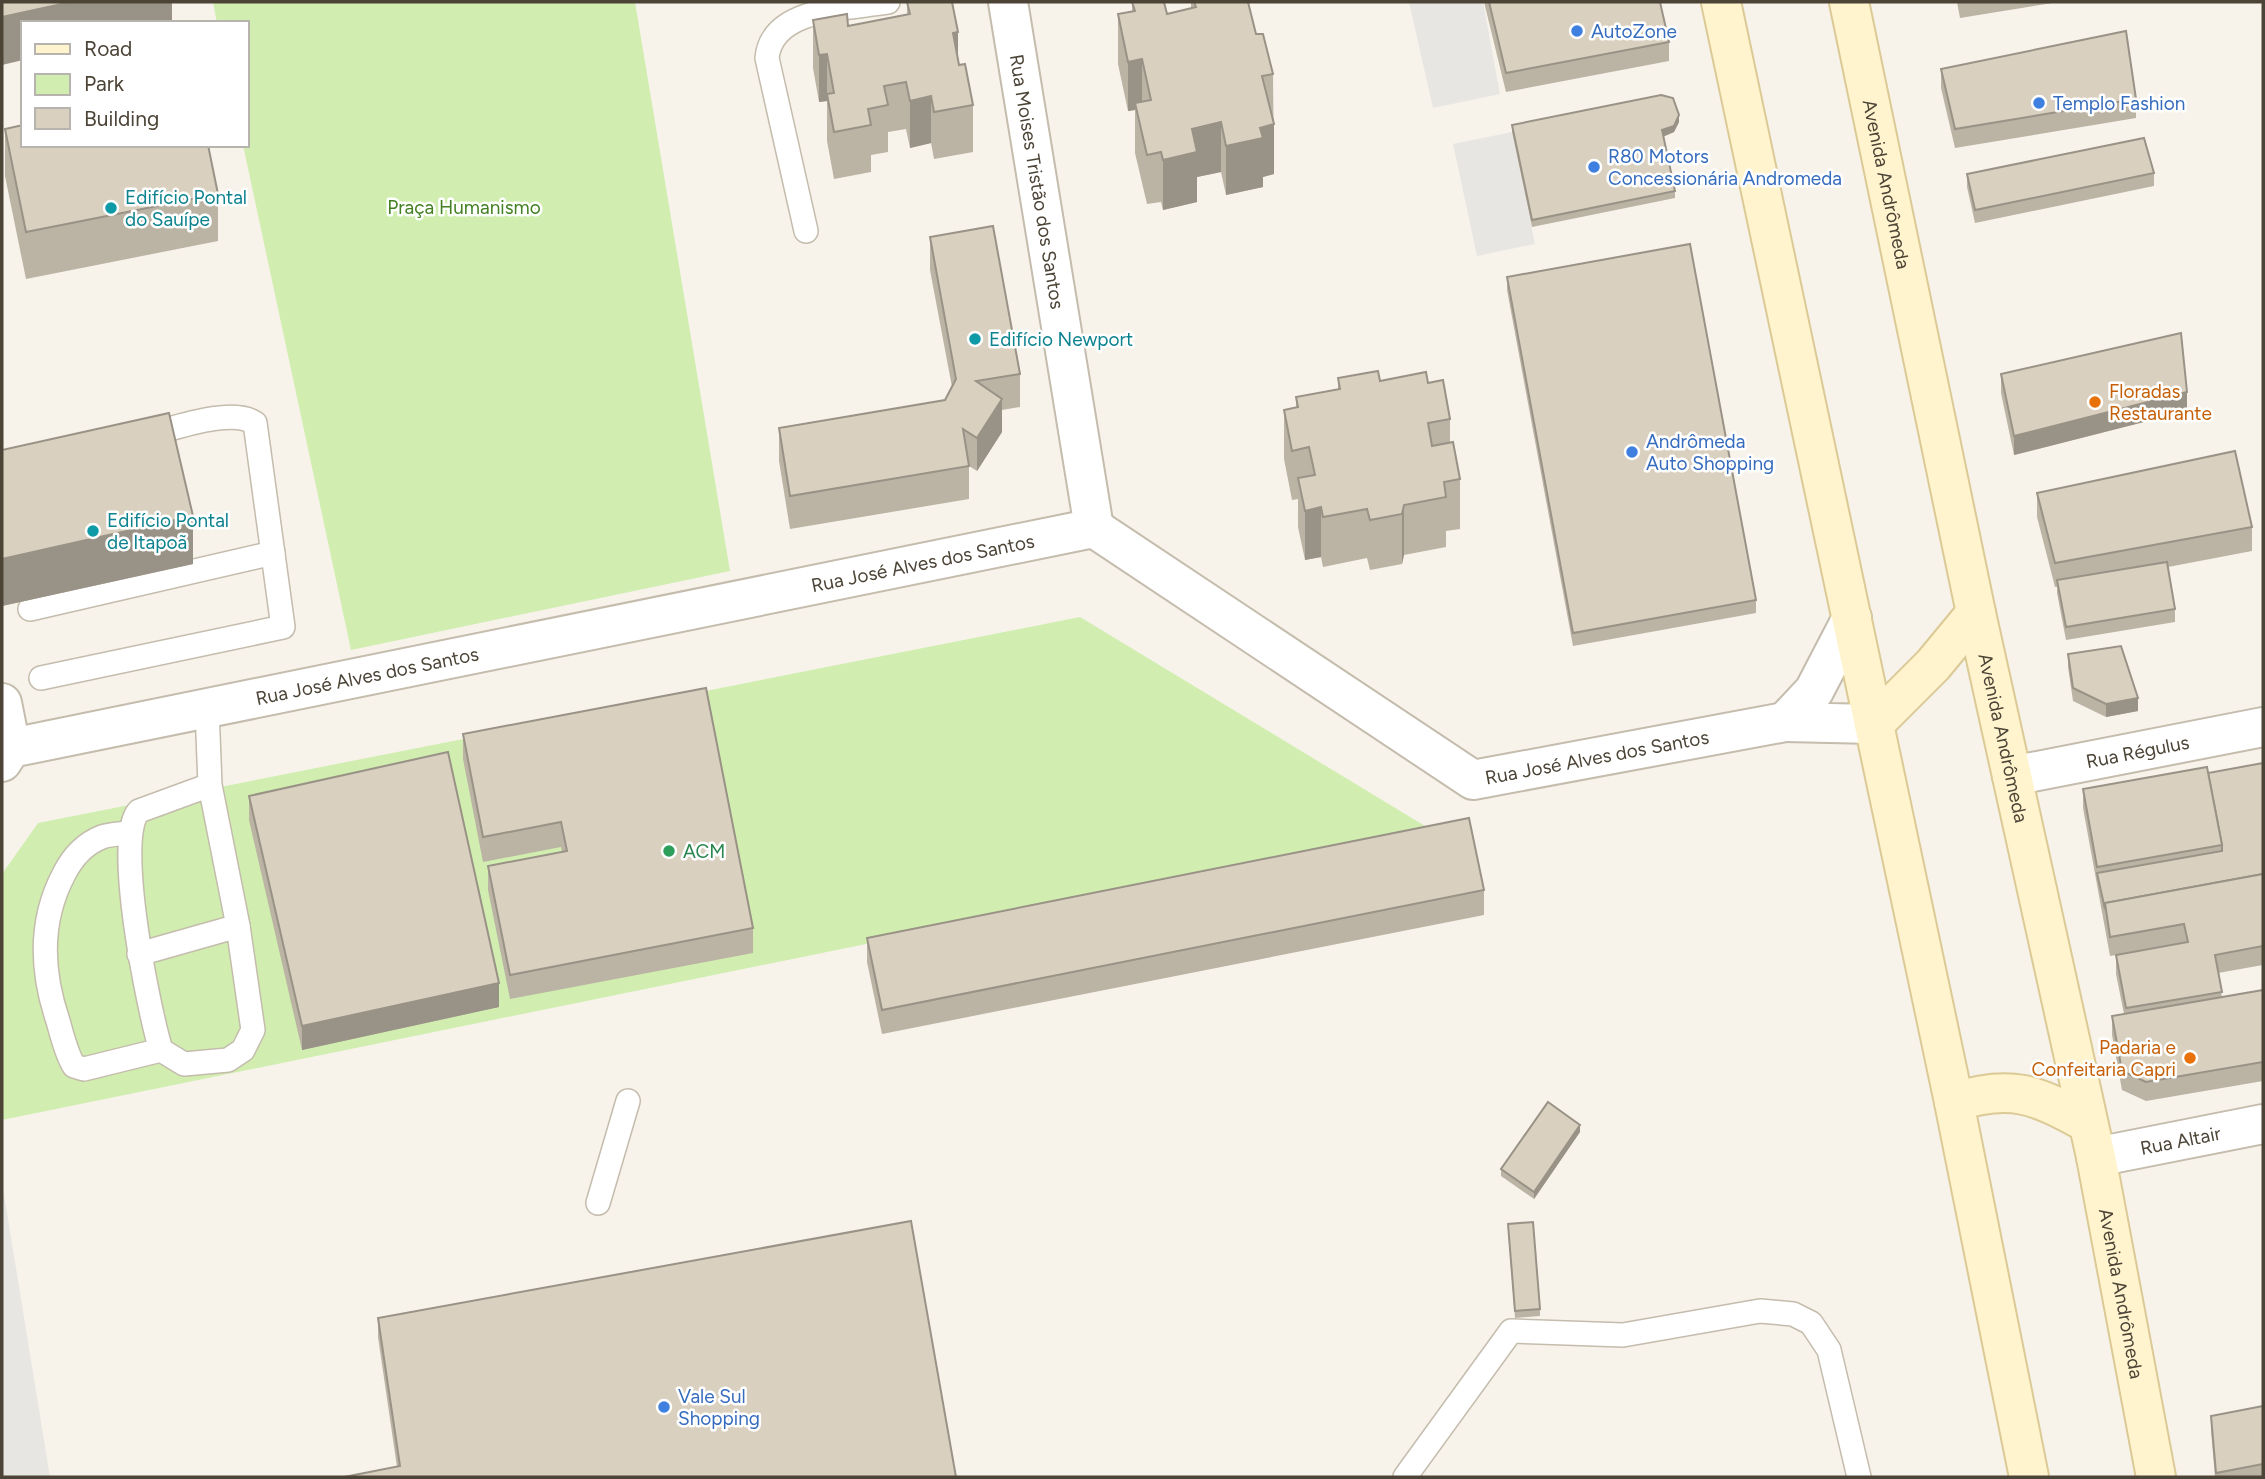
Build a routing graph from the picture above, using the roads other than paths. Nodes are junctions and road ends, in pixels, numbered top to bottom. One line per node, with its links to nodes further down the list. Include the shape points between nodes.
1 (888, 2): 5 (lane, via 804,17 782,27 769,44 767,58)
2 (1008, 2): 7 (street, Rua Moises Tristão dos Santos)
3 (1721, 2): 11 (main road)
4 (1849, 2): 10 (main road, Avenida Andrômeda)
5 (806, 230)
6 (124, 440): 8 (lane, via 230,416 246,417 255,424)
7 (1094, 528): 14 (street, Rua José Alves dos Santos); 15 (street, Rua José Alves dos Santos, via 1474,780)
8 (273, 553): 9 (lane); 12 (lane, via 283,627)
9 (30, 609)
10 (1976, 612): 16 (main road, via 1933,665); 19 (main road, Avenida Andrômeda)
11 (1852, 618): 15 (street, via 1814,691); 16 (main road)
12 (41, 677)
13 (2, 703): 18 (street)
14 (207, 709): 18 (street, Rua José Alves dos Santos); 20 (lane)
15 (1785, 722): 16 (street, Rua José Alves dos Santos)
16 (1874, 724): 26 (main road)
17 (2263, 727): 19 (street, Rua Régulus)
18 (7, 755)
19 (2012, 776): 28 (main road, Avenida Andrômeda)
20 (210, 785): 21 (lane, via 139,811); 22 (lane)
21 (128, 833): 23 (lane); 24 (lane, via 102,837 71,862 44,931 45,969 51,1001 76,1068)
22 (238, 926): 23 (lane); 24 (lane, via 253,1030 250,1041 228,1060 203,1064 184,1064)
23 (139, 954): 24 (lane)
24 (161, 1050)
25 (628, 1101): 29 (lane)
26 (1954, 1102): 28 (main road, via 1986,1092 2020,1092); 32 (main road)
27 (2263, 1124): 28 (street, Rua Altair)
28 (2091, 1140): 33 (main road, Avenida Andrômeda)
29 (598, 1203)
30 (1405, 1477): 31 (lane, via 1511,1331 1623,1335 1777,1310 1811,1323 1829,1350)
31 (1859, 1477)
32 (2029, 1477)
33 (2156, 1477)

